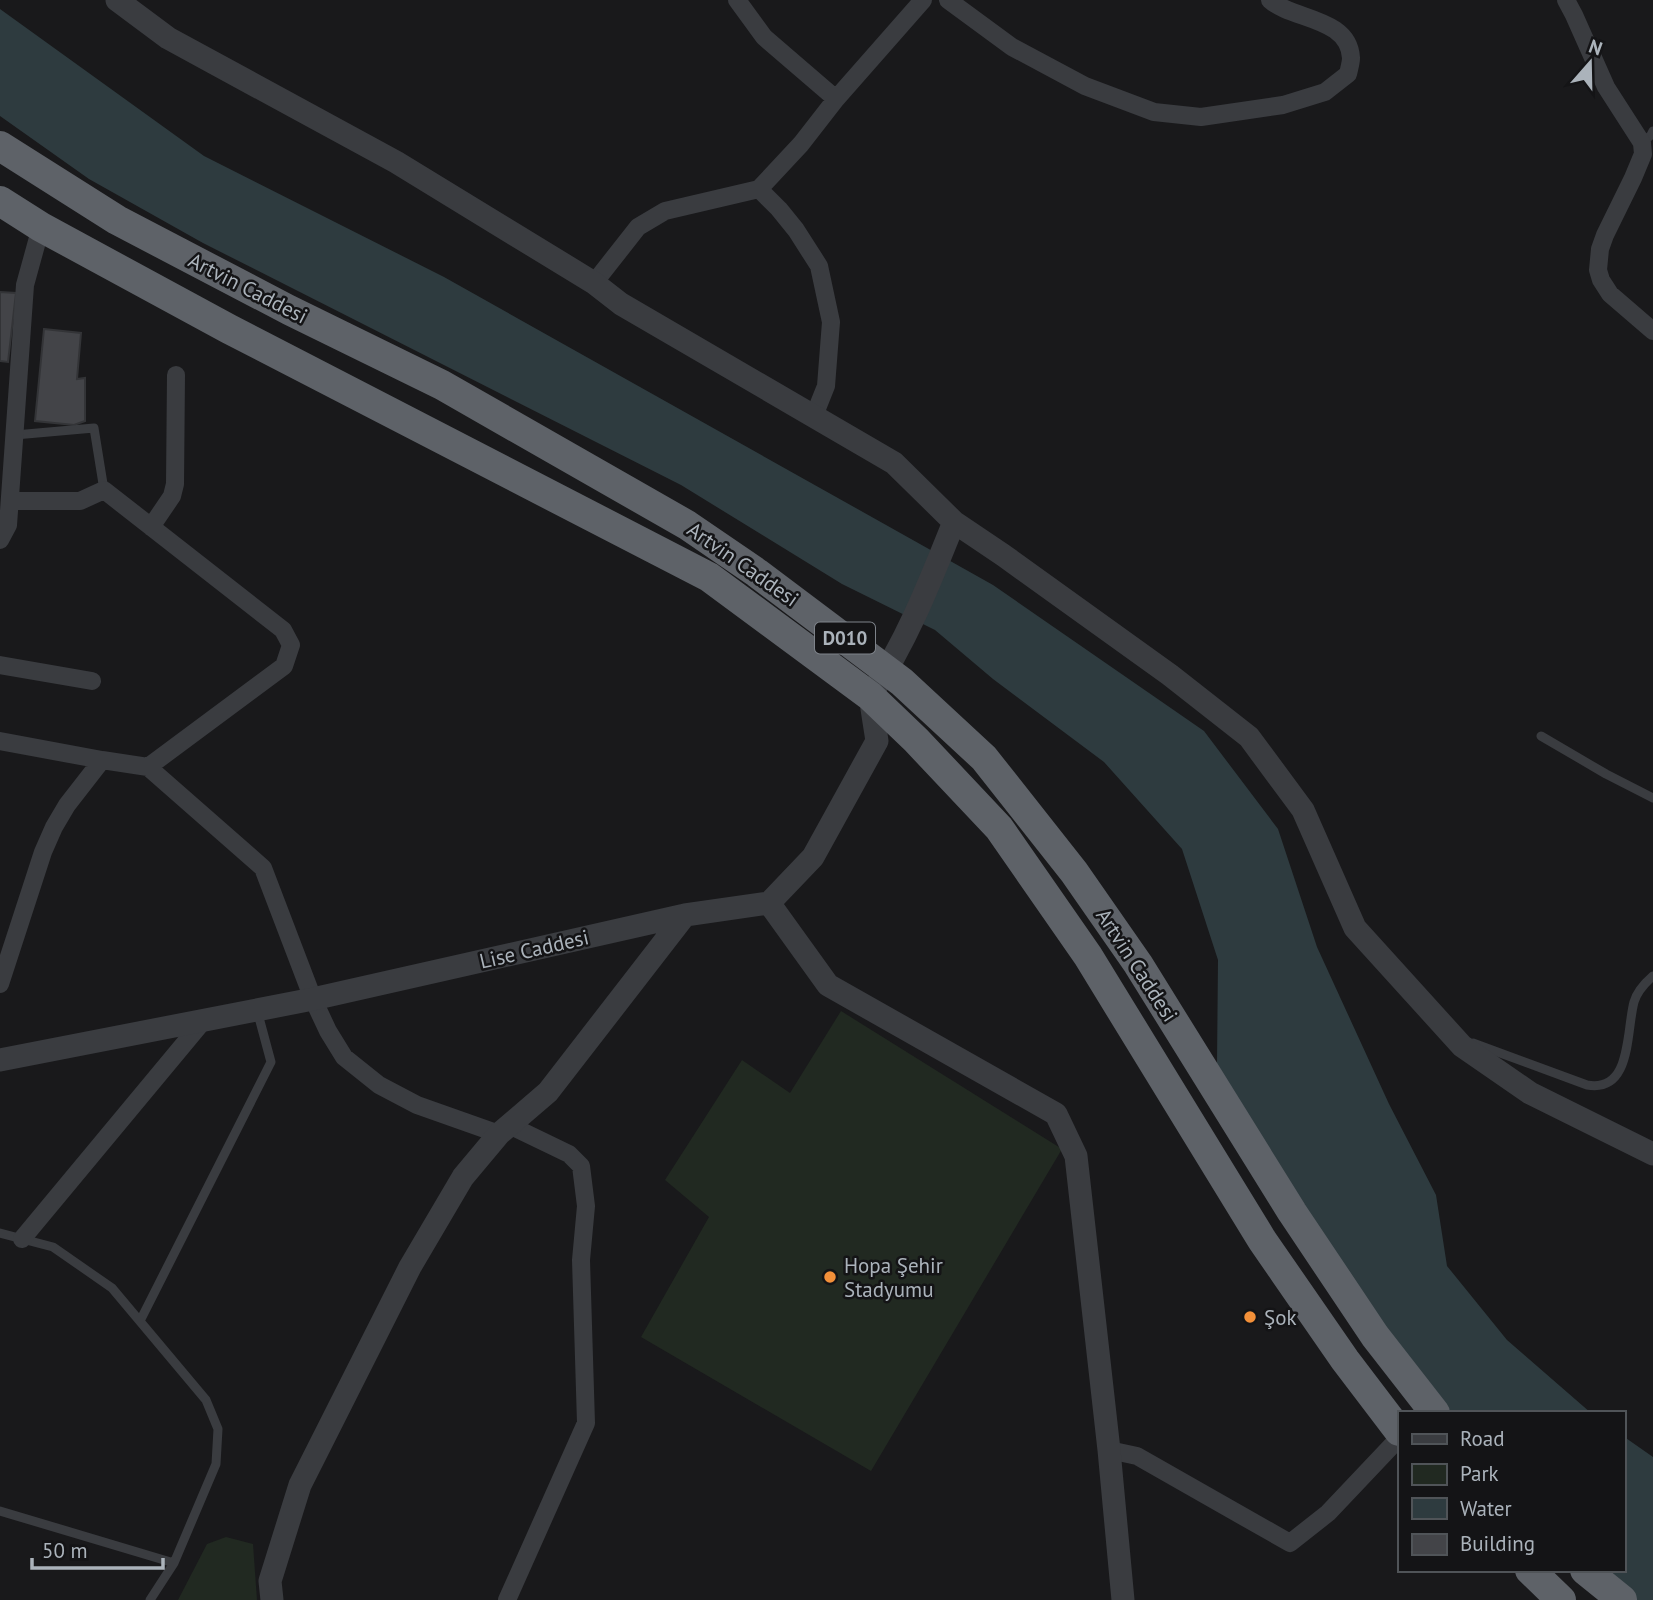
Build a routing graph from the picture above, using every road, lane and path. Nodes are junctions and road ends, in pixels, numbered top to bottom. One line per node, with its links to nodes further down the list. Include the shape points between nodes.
1 (117, 0): 13 (street, via 168,38 396,162)
2 (737, 0): 7 (street, via 764,37)
3 (923, 0): 7 (street)
4 (948, 0): 5 (street, via 1012,47 1085,86 1154,112 1201,117 1283,106 1325,92 1348,74 1351,58 1340,35)
5 (1270, 0)
6 (1566, 0): 8 (street, via 1606,87)
7 (836, 99): 10 (street)
8 (1647, 137): 14 (street, via 1602,242 1598,270 1609,294)
9 (0, 146): 24 (highway, Artvin Caddesi / D010, via 117,220 442,385 687,525)
10 (759, 189): 13 (street, via 665,211 638,227); 16 (street, via 796,230 819,266 831,322 826,386)
11 (0, 201): 12 (highway, Artvin Caddesi / D010)
12 (41, 227): 17 (street, via 25,285); 26 (highway, Artvin Caddesi / D010, via 241,336 709,577)
13 (594, 283): 16 (street, via 621,304)
14 (1653, 331)
15 (176, 375): 21 (street, via 175,484)
16 (814, 416): 20 (street, via 894,463)
17 (15, 435): 18 (lane, via 94,428); 19 (street)
18 (104, 490): 19 (street, via 80,501); 21 (street)
19 (10, 501): 22 (street, via 8,525)
20 (954, 522): 24 (street); 39 (street, via 1159,667 1249,737 1303,810 1355,928)
21 (151, 527): 30 (street, via 284,630 291,645 284,666)
22 (0, 541)
23 (0, 665): 25 (street)
24 (887, 671): 26 (street); 46 (highway, Artvin Caddesi / D010, via 984,758 1074,872 1138,964 1299,1224 1375,1336)
25 (92, 681)
26 (870, 696): 32 (street, via 877,741 813,857); 47 (highway, Artvin Caddesi / D010, via 999,828 1088,956 1262,1240)
27 (1541, 736): 31 (lane)
28 (0, 741): 29 (street)
29 (102, 760): 30 (street); 35 (street, via 54,827)
30 (148, 767): 36 (street, via 263,868)
31 (1653, 797)
32 (769, 903): 33 (street, Lise Caddesi); 49 (street, via 828,985 1056,1114 1076,1156)
33 (685, 915): 36 (street, Lise Caddesi); 41 (street, via 548,1093)
34 (1653, 976): 39 (lane, via 1634,1000 1622,1069 1606,1084 1587,1085 1473,1043)
35 (0, 984)
36 (313, 999): 37 (street, Lise Caddesi); 41 (street, via 344,1057 379,1085 417,1105)
37 (257, 1010): 38 (street, Lise Caddesi); 45 (lane, via 271,1062)
38 (204, 1020): 40 (street, Lise Caddesi); 44 (street)
39 (1462, 1046): 42 (street, via 1530,1093)
40 (0, 1060)
41 (504, 1129): 55 (street, via 463,1177 411,1267 300,1485 270,1581); 56 (street, via 569,1154 581,1166 586,1206 581,1260 586,1423)
42 (1653, 1154)
43 (0, 1233): 44 (lane)
44 (22, 1239): 45 (lane, via 53,1247 112,1288)
45 (139, 1321): 51 (lane, via 206,1400 218,1429 215,1464)
46 (1433, 1411)
47 (1398, 1430)
48 (1398, 1439): 49 (street, via 1328,1513 1290,1543 1137,1456)
49 (1110, 1450): 57 (street)
50 (0, 1511): 51 (lane)
51 (174, 1563): 54 (lane)
52 (1532, 1572): 58 (highway)
53 (1587, 1572): 59 (highway)
54 (150, 1600)
55 (272, 1600)
56 (507, 1600)
57 (1123, 1600)
58 (1561, 1600)
59 (1622, 1600)

